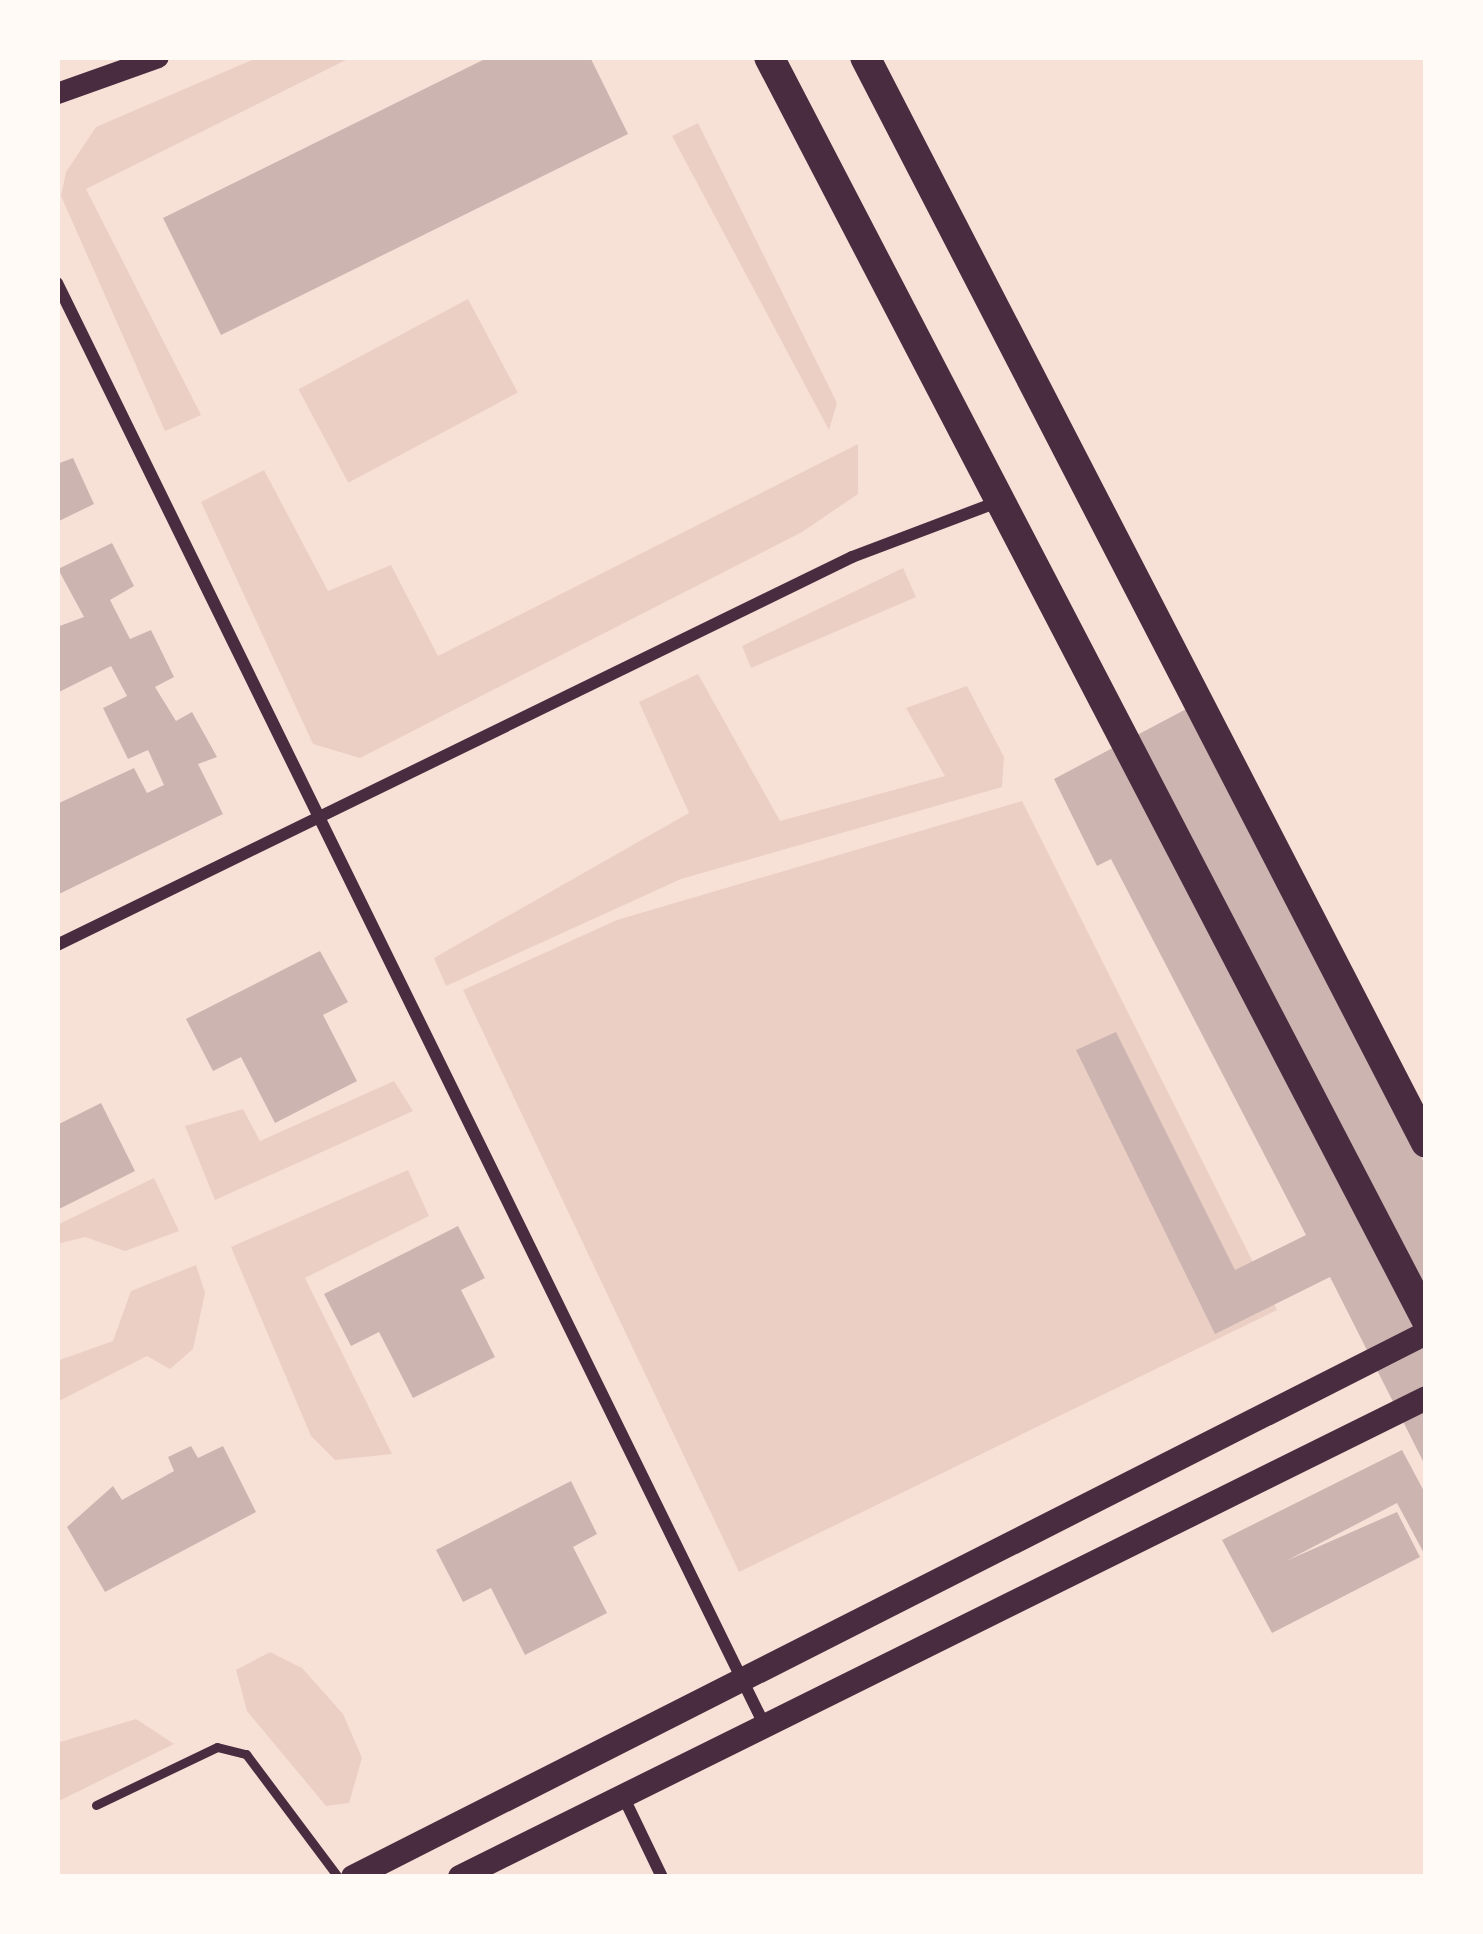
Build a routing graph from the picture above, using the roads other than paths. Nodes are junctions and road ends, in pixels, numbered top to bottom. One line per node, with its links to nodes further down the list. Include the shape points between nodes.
1 (158, 57): 4 (street)
2 (769, 57): 6 (main road, via 886,300)
3 (865, 57): 9 (main road)
4 (57, 93)
5 (57, 283): 7 (street)
6 (1006, 498): 7 (street, via 852,557); 10 (main road)
7 (322, 816): 8 (street); 13 (street)
8 (57, 946)
9 (1426, 1143)
10 (1426, 1319)
11 (1426, 1333): 13 (main road)
12 (1426, 1398): 14 (main road)
13 (745, 1685): 14 (street); 18 (main road)
14 (764, 1724): 15 (main road)
15 (623, 1796): 19 (main road); 20 (street)
16 (96, 1805): 17 (lane, via 217,1747 246,1754)
17 (338, 1877)
18 (352, 1877)
19 (460, 1877)
20 (662, 1877)

